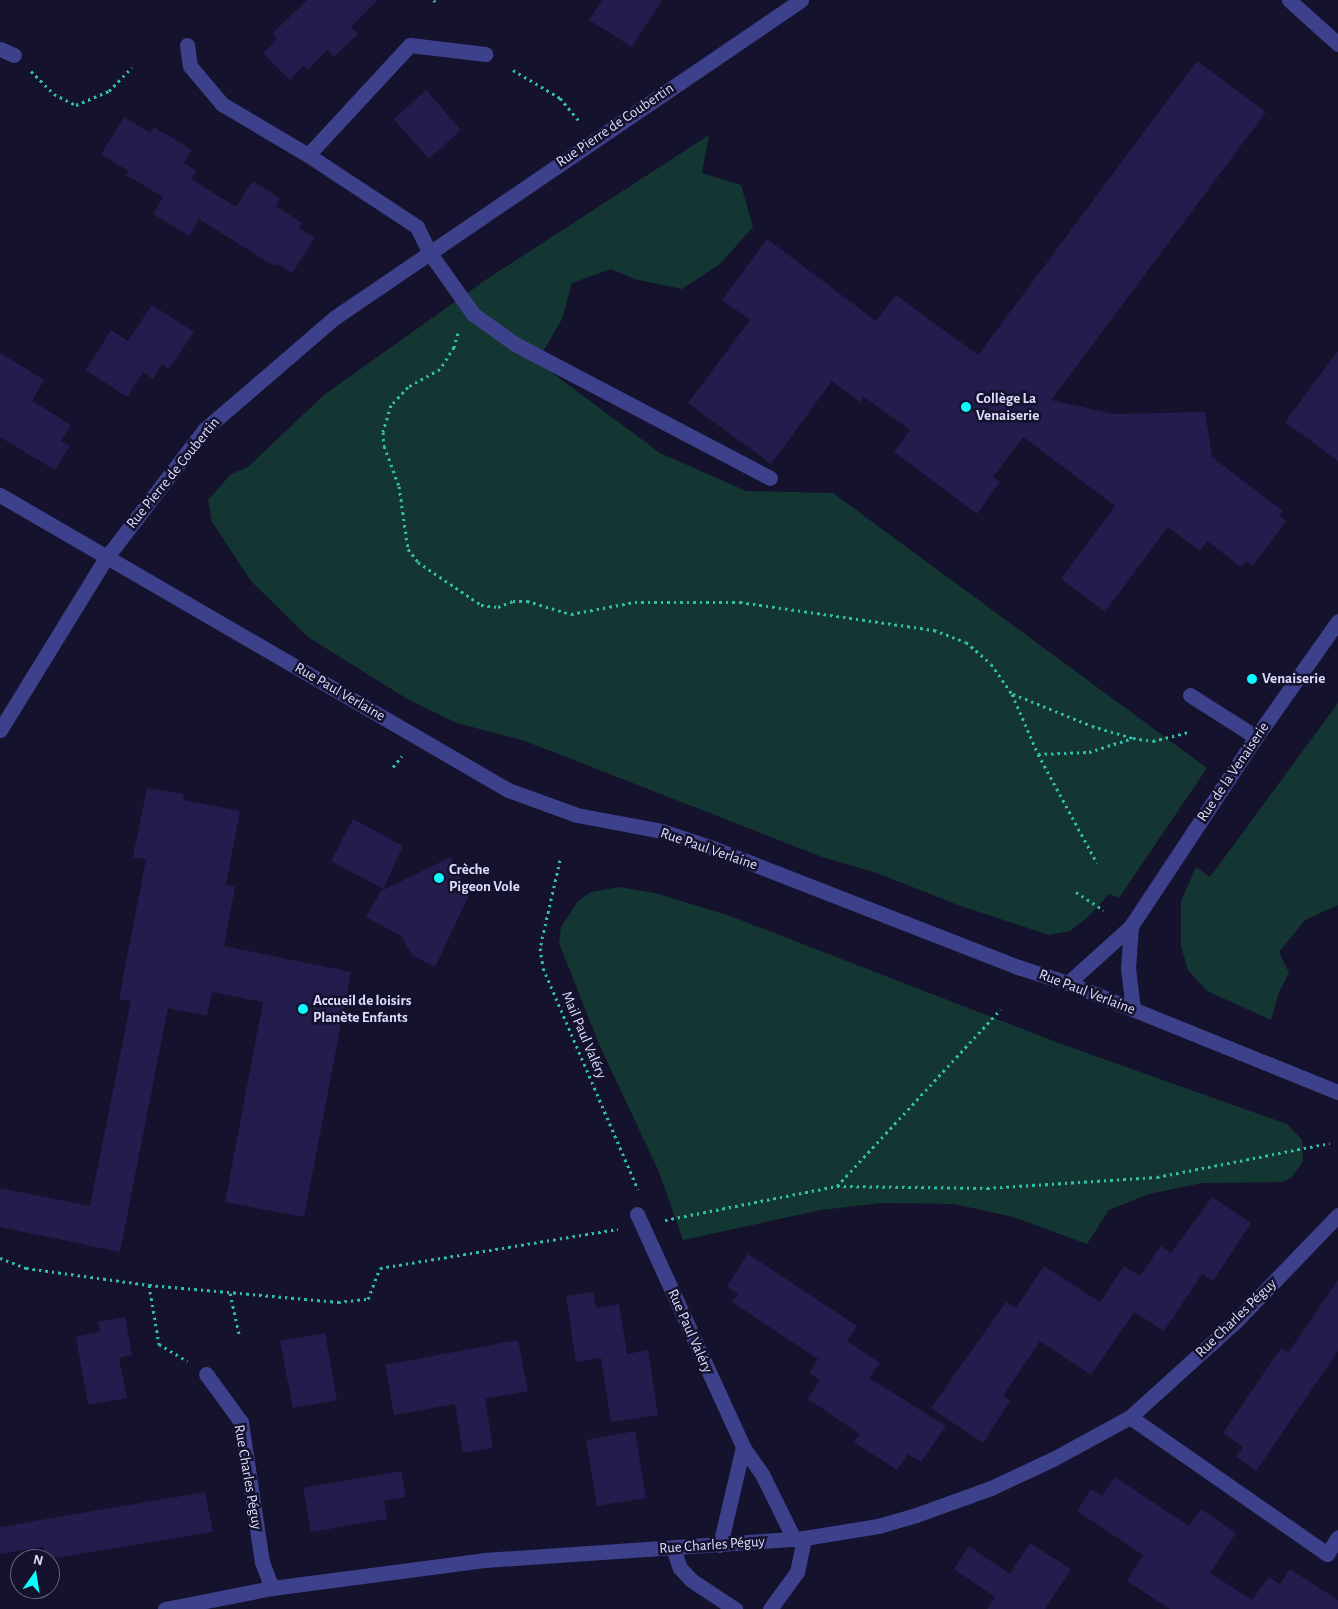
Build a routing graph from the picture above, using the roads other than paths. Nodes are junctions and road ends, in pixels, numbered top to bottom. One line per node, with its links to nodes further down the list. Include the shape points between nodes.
1 (802, 0): 9 (street, Rue Pierre de Coubertin)
2 (1289, 0): 3 (street)
3 (1338, 44)
4 (186, 45): 8 (street, via 190,66 222,104)
5 (0, 49): 7 (street)
6 (485, 54): 8 (street, via 410,45)
7 (14, 55)
8 (308, 154): 9 (street, via 417,227)
9 (429, 252): 10 (street, via 473,314 515,344); 12 (street, Rue Pierre de Coubertin, via 334,318 205,429)
10 (770, 478)
11 (0, 495): 12 (street, Rue Paul Verlaine)
12 (106, 558): 15 (street, Rue Pierre de Coubertin); 18 (street, Rue Paul Verlaine, via 508,790 577,815 685,838 1018,967)
13 (1338, 621): 16 (street, Rue de la Venaiserie)
14 (1190, 695): 16 (street)
15 (0, 730)
16 (1256, 737): 17 (street, Rue de la Venaiserie)
17 (1131, 926): 18 (street, Rue de la Venaiserie); 19 (street, Rue de la Venaiserie, via 1128,968)
18 (1068, 983): 19 (street, Rue Paul Verlaine)
19 (1133, 1009): 20 (street, Rue Paul Verlaine)
20 (1338, 1092)
21 (637, 1214): 25 (street, Rue Paul Valéry)
22 (1338, 1215): 24 (street, Rue Charles Péguy, via 1236,1320)
23 (206, 1374): 30 (street, Rue Charles Péguy, via 241,1422 262,1562)
24 (1130, 1417): 26 (street, via 1327,1554); 27 (street, Rue Charles Péguy, via 991,1488 878,1526)
25 (743, 1448): 27 (street, Rue Paul Valéry); 28 (street)
26 (1338, 1537)
27 (799, 1538): 28 (street, Rue Charles Péguy); 33 (street, via 797,1572)
28 (720, 1545): 29 (street, Rue Charles Péguy)
29 (672, 1548): 30 (street, Rue Charles Péguy, via 484,1560); 32 (street, via 680,1568 691,1580)
30 (272, 1588): 31 (street, Rue Charles Péguy)
31 (164, 1609)
32 (735, 1609)
33 (770, 1609)

